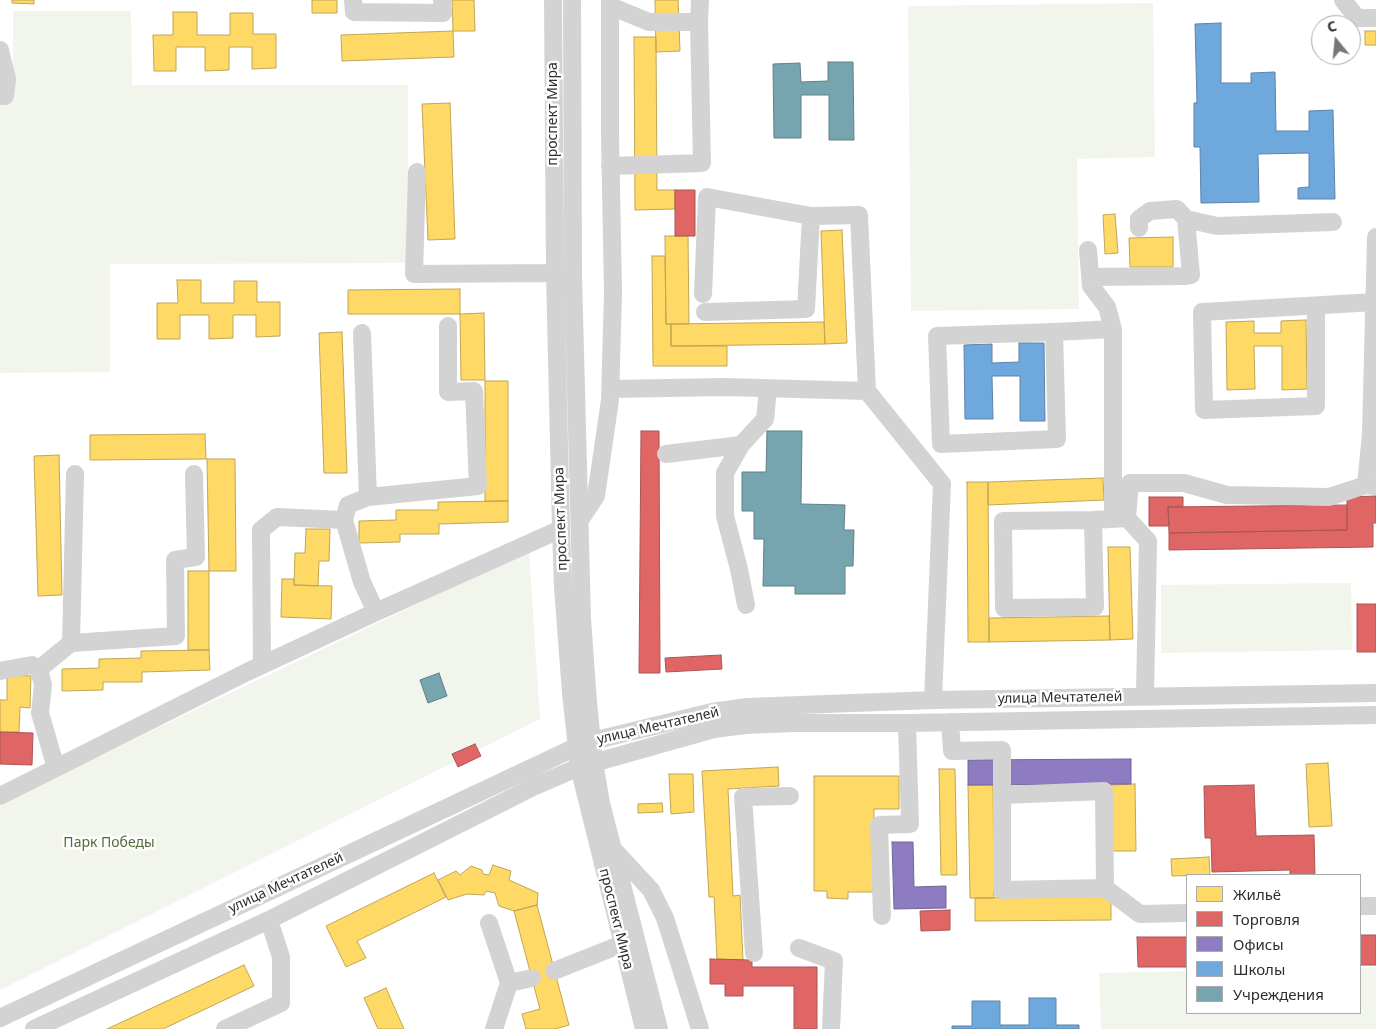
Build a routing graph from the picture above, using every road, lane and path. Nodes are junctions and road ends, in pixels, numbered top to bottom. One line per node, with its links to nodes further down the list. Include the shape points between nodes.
1 (353, 0): 2 (street, via 354,12 442,13)
2 (442, 0)
3 (553, 0): 20 (street, проспект Мира)
4 (572, 0): 41 (street, проспект Мира, via 573,275)
5 (700, 0): 9 (street)
6 (1343, 0): 8 (street, via 1357,18)
7 (610, 3): 9 (street, via 650,22); 12 (street)
8 (1376, 18)
9 (699, 22): 12 (street, via 702,164)
10 (0, 50): 11 (street, via 7,80 5,96)
11 (0, 96)
12 (610, 166): 31 (street)
13 (417, 172): 20 (street, via 414,274)
14 (811, 216): 22 (street, via 707,197); 25 (street, via 806,309); 32 (street, via 859,215)
15 (1186, 219): 16 (street, via 1216,226); 17 (street, via 1177,209 1150,210 1139,219); 21 (street, via 1190,274)
16 (1332, 222)
17 (1138, 228)
18 (1376, 236): 23 (street)
19 (1088, 250): 21 (street)
20 (555, 273): 43 (street, проспект Мира)
21 (1090, 277): 27 (street, via 1091,286 1107,307)
22 (703, 294)
23 (1375, 302): 24 (street); 37 (street)
24 (1316, 306): 24 (street, via 1202,312 1204,410 1316,406)
25 (706, 312)
26 (448, 326): 38 (street, via 448,392 474,391 478,486)
27 (1113, 330): 28 (street); 39 (street)
28 (1054, 332): 28 (street, via 937,336 941,444 1057,439)
29 (362, 333): 38 (street)
30 (768, 388): 31 (street); 32 (street); 33 (street, via 765,419)
31 (610, 389): 41 (street, via 596,496)
32 (867, 391): 52 (street, via 942,484)
33 (741, 445): 34 (street); 44 (street, via 725,473 725,516)
34 (666, 454)
35 (75, 474): 46 (street)
36 (194, 474): 46 (street, via 196,557 174,560 176,636)
37 (1371, 486): 39 (street, via 1330,497 1227,495 1184,483 1130,483)
38 (368, 497): 40 (street, via 348,505)
39 (1120, 519): 42 (street); 51 (street, via 1148,541)
40 (344, 520): 45 (street, via 362,582); 47 (street, via 277,517 260,530)
41 (580, 520): 56 (street, проспект Мира)
42 (1093, 520): 42 (street, via 1003,521 1004,608 1095,607)
43 (561, 529): 45 (street); 56 (street, проспект Мира, via 563,587)
44 (746, 605)
45 (376, 612): 47 (street)
46 (71, 643): 48 (street)
47 (262, 665): 58 (street)
48 (40, 669): 49 (street, via 32,666); 58 (street, via 43,685 40,713)
49 (0, 671)
50 (1376, 693): 51 (street, улица Мечтателей)
51 (1145, 696): 52 (street, улица Мечтателей)
52 (933, 700): 56 (street, улица Мечтателей, via 747,707 712,712)
53 (1376, 715): 54 (street, улица Мечтателей)
54 (950, 722): 55 (street, улица Мечтателей); 59 (street, via 952,751 1002,750)
55 (907, 723): 57 (street, улица Мечтателей, via 746,725 714,729); 67 (street, via 910,824 879,825)
56 (584, 744): 57 (street, проспект Мира); 76 (street, улица Мечтателей)
57 (586, 764): 62 (street, проспект Мира); 68 (street, улица Мечтателей); 70 (street, проспект Мира)
58 (56, 768): 60 (street)
59 (1002, 795): 63 (street, via 1002,890); 63 (street, via 1104,792)
60 (0, 796)
61 (790, 796): 72 (street, via 743,797)
62 (613, 849): 81 (street, проспект Мира); 82 (street, via 651,890 665,918)
63 (1105, 888): 66 (street, via 1140,914)
64 (1361, 906): 65 (street)
65 (1376, 906)
66 (1186, 913)
67 (882, 916)
68 (268, 920): 77 (street, улица Мечтателей); 78 (street, via 281,957 281,1003)
69 (489, 923): 75 (street)
70 (622, 944): 73 (street); 80 (street, проспект Мира)
71 (800, 948): 83 (street, via 834,961)
72 (754, 953)
73 (554, 971)
74 (532, 978): 75 (street)
75 (509, 983): 79 (street)
76 (0, 1018)
77 (34, 1029)
78 (225, 1029)
79 (494, 1029)
80 (644, 1029)
81 (659, 1029)
82 (700, 1029)
83 (831, 1029)

